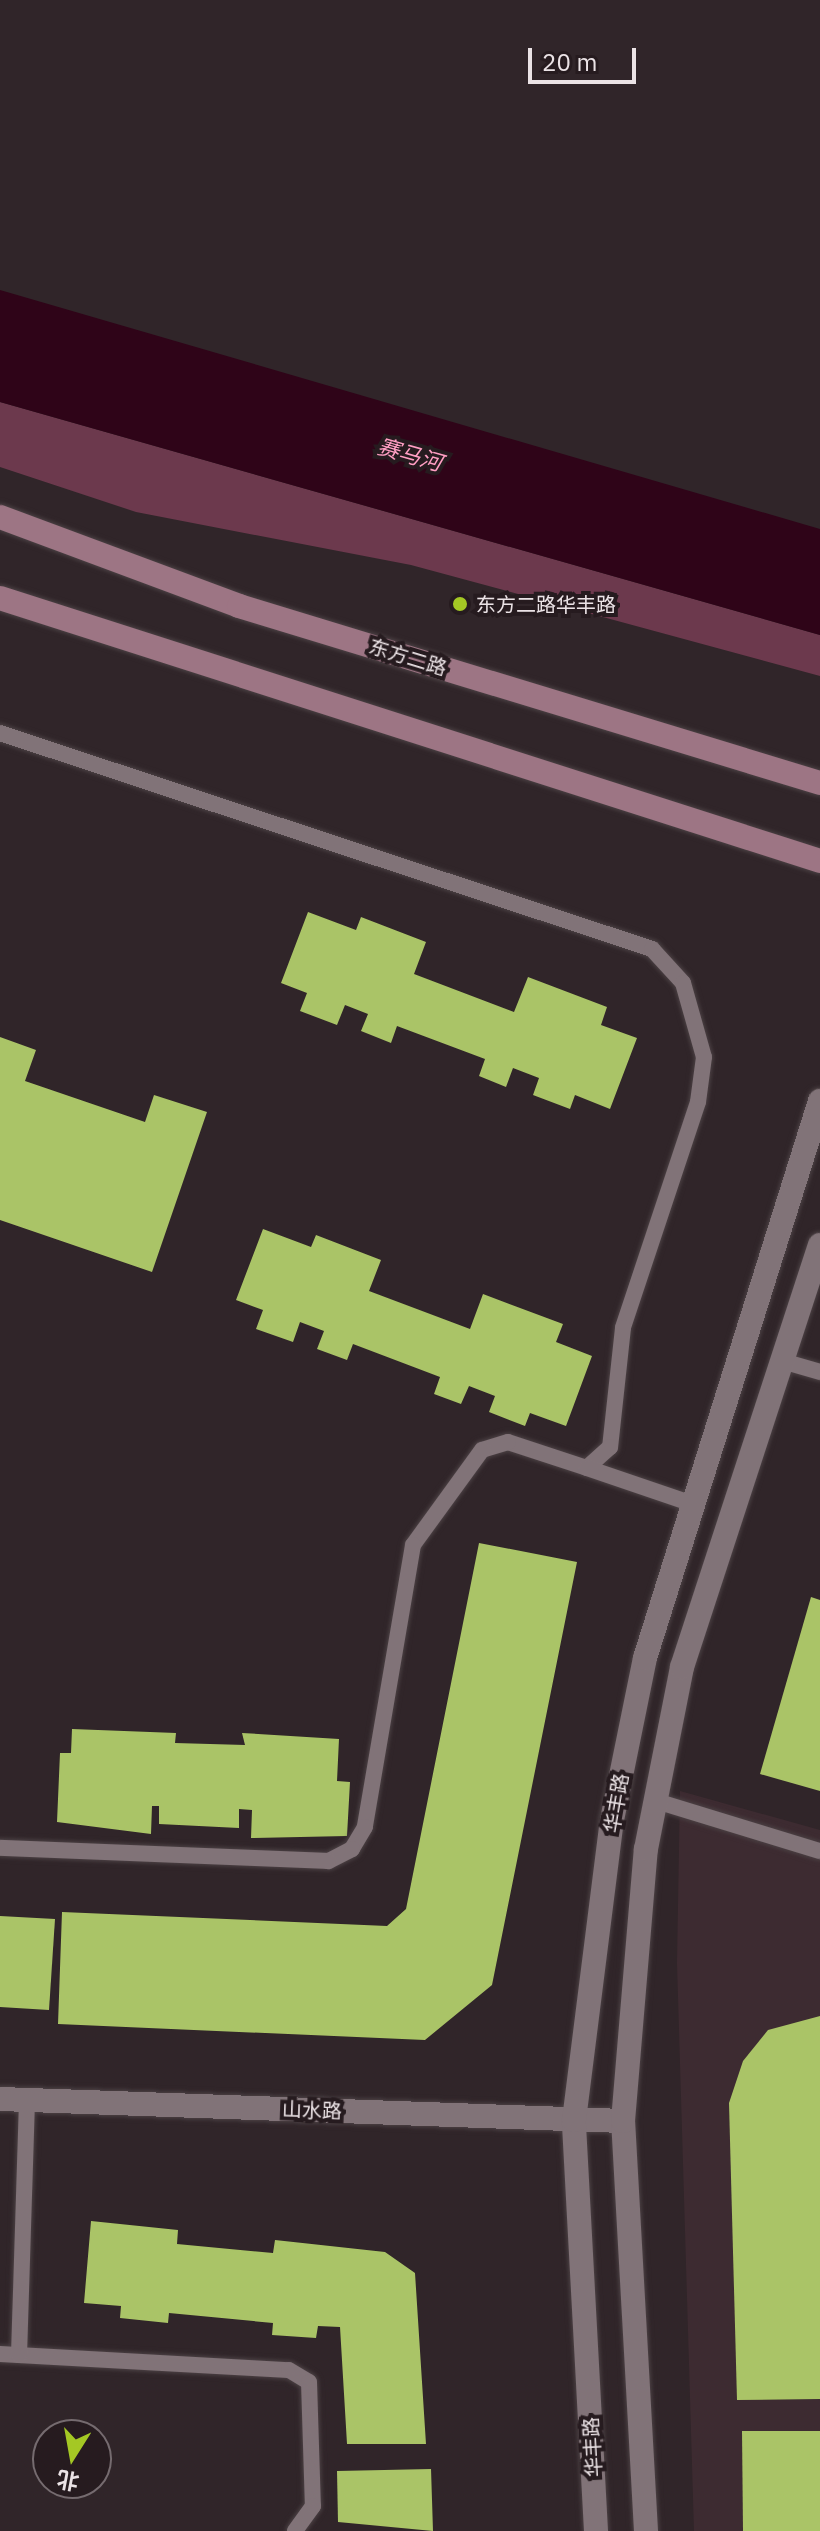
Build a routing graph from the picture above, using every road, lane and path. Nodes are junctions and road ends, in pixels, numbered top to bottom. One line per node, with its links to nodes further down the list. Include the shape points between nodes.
1 (0, 517): 4 (main road, 东方二路, via 239,606)
2 (0, 598): 5 (main road)
3 (0, 733): 11 (lane, via 652,949 683,983 704,1057 698,1102 623,1328 610,1447)
4 (820, 783)
5 (820, 861)
6 (820, 1101): 12 (street, 华丰路)
7 (820, 1245): 8 (street, 华丰路)
8 (811, 1304): 9 (street, 华丰路)
9 (782, 1361): 10 (lane); 13 (street, 华丰路, via 682,1667)
10 (820, 1372)
11 (587, 1468): 12 (lane); 14 (lane, via 508,1442 482,1450 413,1545 365,1827 352,1849 328,1861)
12 (693, 1504): 18 (street, 华丰路, via 645,1658 612,1820)
13 (656, 1801): 15 (lane); 19 (street, 华丰路)
14 (0, 1848)
15 (820, 1851)
16 (0, 2099): 17 (street, 山水路)
17 (27, 2100): 18 (street, 山水路); 21 (lane)
18 (574, 2120): 19 (street, 山水路); 23 (street, 华丰路)
19 (623, 2121): 24 (street, 华丰路)
20 (0, 2354): 21 (lane)
21 (19, 2355): 22 (lane, via 289,2370 309,2382 313,2506)
22 (295, 2531)
23 (596, 2531)
24 (646, 2531)

